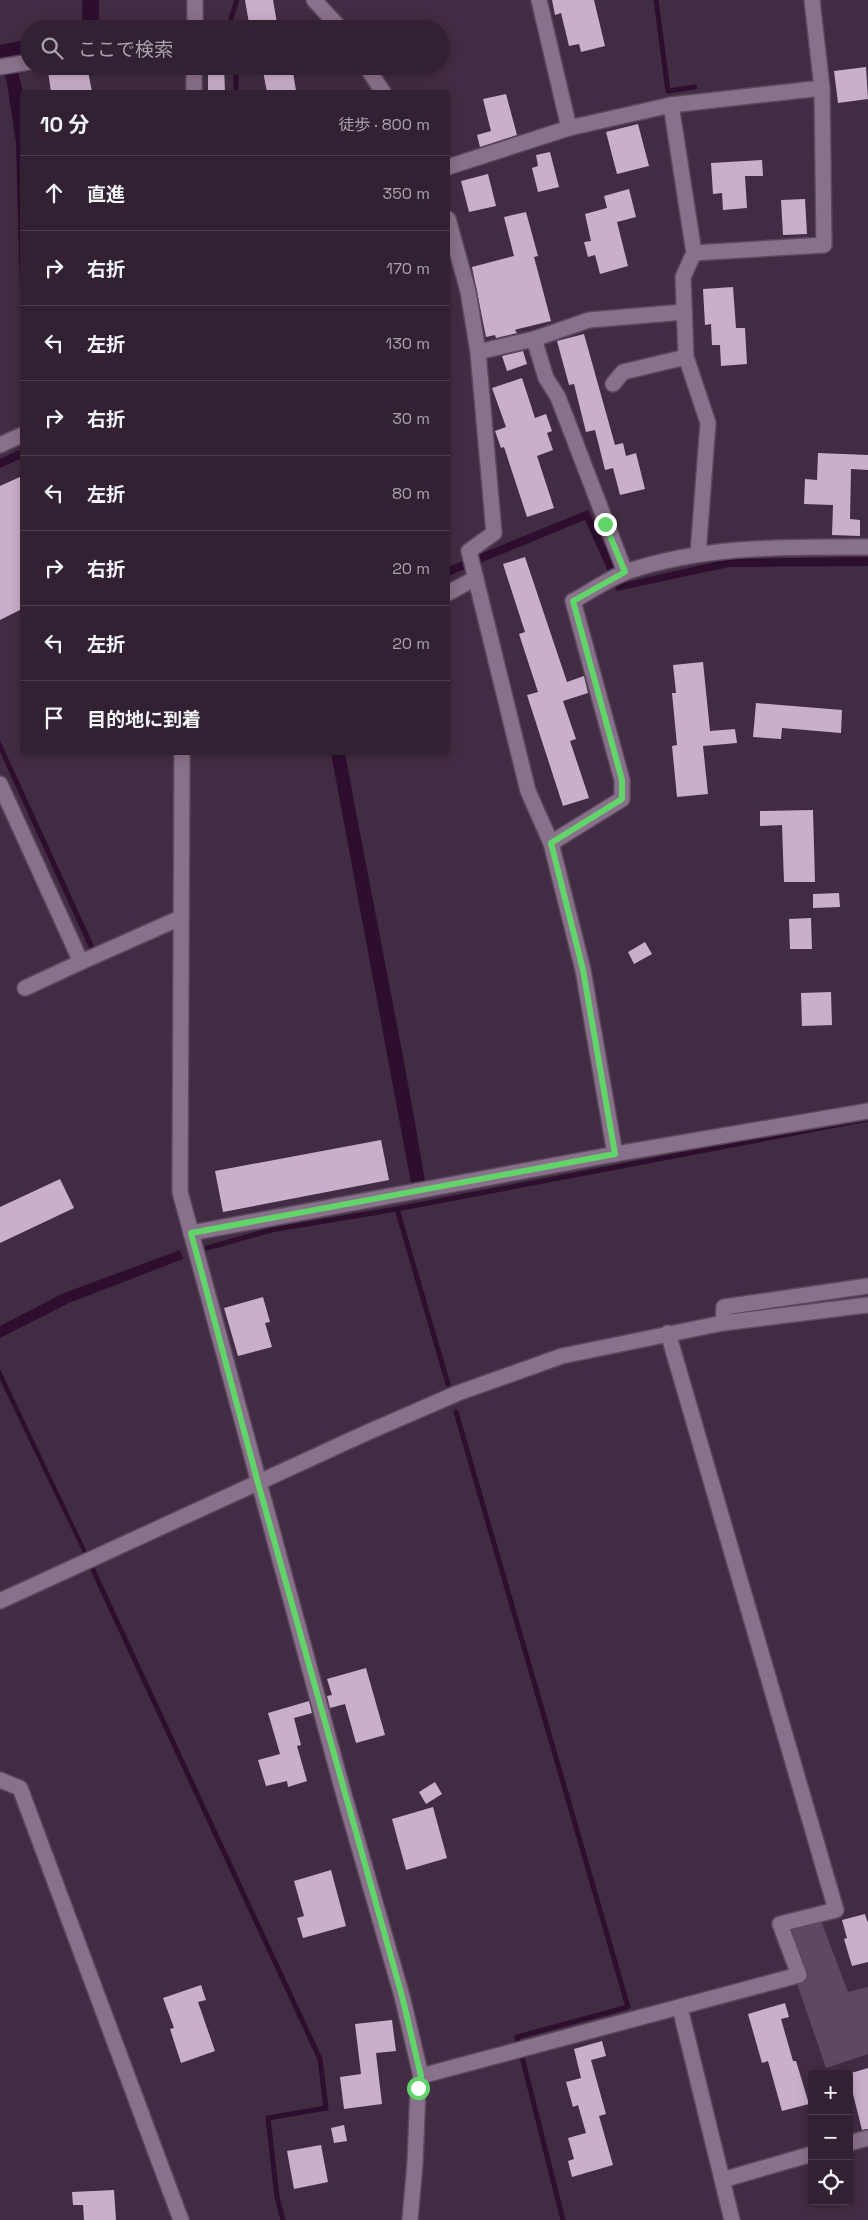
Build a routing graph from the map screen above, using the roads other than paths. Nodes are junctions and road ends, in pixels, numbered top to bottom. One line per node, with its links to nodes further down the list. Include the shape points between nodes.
1 (194, 0): 5 (street)
2 (314, 0): 6 (street)
3 (539, 0): 15 (street)
4 (812, 0): 11 (street)
5 (195, 20)
6 (333, 20)
7 (20, 63): 8 (street)
8 (0, 67)
9 (194, 75): 12 (street)
10 (372, 75): 13 (street)
11 (822, 88): 14 (street); 18 (street, via 824,246)
12 (194, 90)
13 (382, 90)
14 (671, 105): 15 (street); 18 (street)
15 (569, 128): 16 (street)
16 (450, 166)
17 (450, 238): 21 (street, via 468,291)
18 (694, 253): 19 (street, via 683,277)
19 (684, 312): 20 (street, via 589,320); 22 (street)
20 (534, 339): 21 (street); 28 (street, via 546,378 558,397)
21 (478, 352): 29 (street, via 494,532 469,551)
22 (686, 357): 23 (street, via 623,372); 27 (street, via 708,423)
23 (613, 384)
24 (20, 436): 25 (street)
25 (0, 445)
26 (868, 547): 27 (street, via 773,547)
27 (698, 554): 28 (street)
28 (625, 572): 33 (street, via 573,601 622,780 622,799)
29 (475, 575): 30 (street); 33 (street, via 528,790)
30 (450, 592)
31 (182, 755): 34 (street)
32 (0, 784): 35 (street)
33 (551, 843): 38 (street, via 583,970)
34 (180, 918): 35 (street); 39 (street, via 180,1192)
35 (81, 962): 36 (street)
36 (25, 988)
37 (868, 1110): 38 (street)
38 (615, 1154): 39 (street)
39 (191, 1233): 44 (street)
40 (868, 1286): 42 (street, via 724,1307)
41 (868, 1305): 42 (street)
42 (722, 1323): 43 (street)
43 (668, 1333): 44 (street, via 562,1356 458,1393); 47 (street, via 836,1910 780,1924 799,1975)
44 (258, 1483): 45 (street); 48 (street, via 402,1996)
45 (0, 1601)
46 (0, 1780): 53 (street, via 20,1788)
47 (680, 2008): 48 (street); 52 (street)
48 (421, 2076): 54 (street)
49 (868, 2138): 50 (street)
50 (853, 2142)
51 (808, 2155): 52 (street)
52 (722, 2180): 55 (street)
53 (181, 2220)
54 (410, 2220)
55 (732, 2220)

